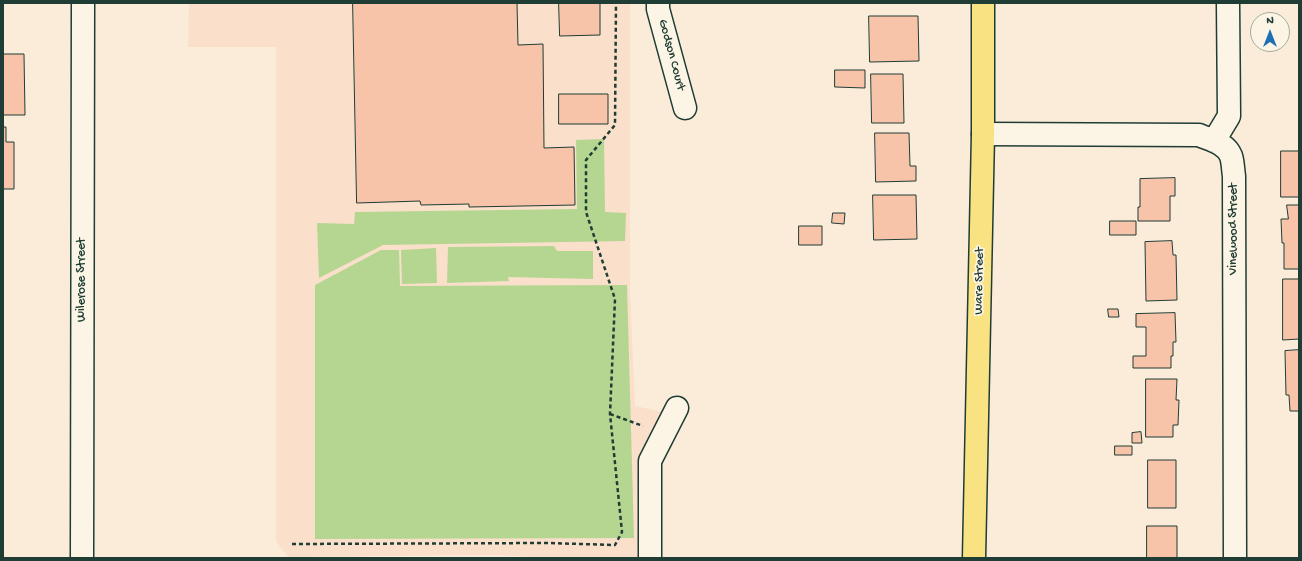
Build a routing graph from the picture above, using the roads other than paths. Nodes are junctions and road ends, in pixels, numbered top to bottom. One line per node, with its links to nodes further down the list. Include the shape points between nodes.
1 (83, 3): 9 (street, Wilerose Street)
2 (658, 3): 5 (street, Godson Court)
3 (983, 3): 6 (main road, Ware Street)
4 (1228, 3): 7 (street, via 1229,116)
5 (685, 108)
6 (983, 134): 7 (street, Vinewood Street, via 1199,135); 11 (main road, Ware Street)
7 (1214, 141): 12 (street, Vinewood Street, via 1224,146 1231,156 1234,176)
8 (677, 408): 10 (street, via 650,461)
9 (82, 558)
10 (650, 558)
11 (974, 558)
12 (1235, 558)

